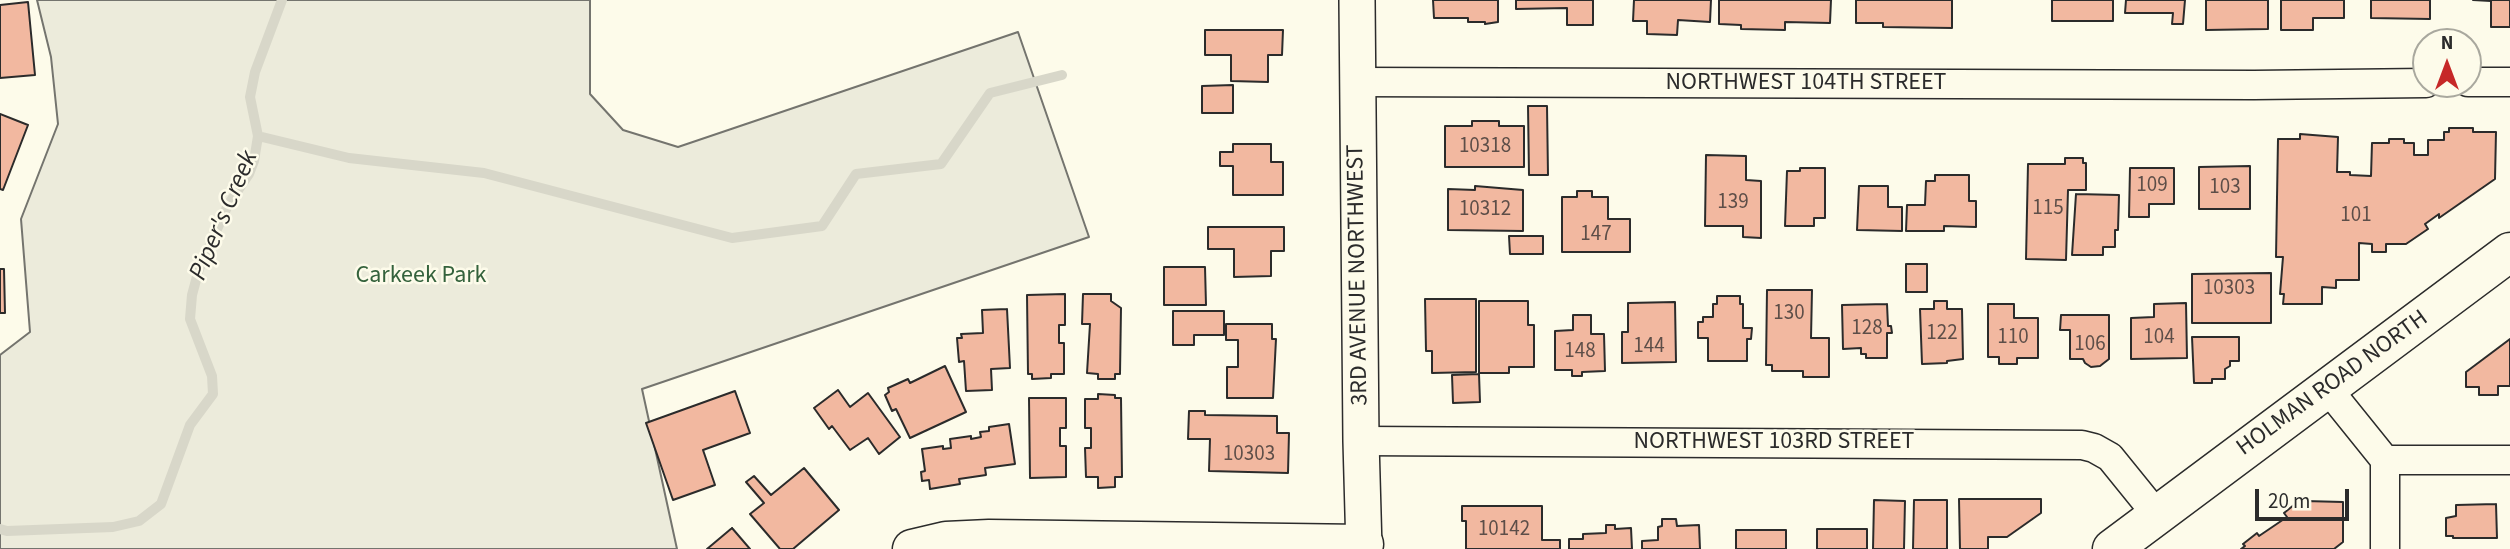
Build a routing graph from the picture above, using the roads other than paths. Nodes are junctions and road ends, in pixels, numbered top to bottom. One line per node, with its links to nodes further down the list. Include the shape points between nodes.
1 (1357, 0): 2 (street, 3RD AVENUE NORTHWEST)
2 (1357, 82): 5 (street, NORTHWEST 104TH STREET); 8 (street, 3RD AVENUE NORTHWEST)
3 (2482, 82): 4 (street)
4 (2510, 82)
5 (2412, 83)
6 (2510, 253): 7 (main road, HOLMAN ROAD NORTH)
7 (2327, 388): 9 (street); 11 (main road, HOLMAN ROAD NORTH)
8 (1361, 440): 11 (street, NORTHWEST 103RD STREET, via 2082,445 2110,457); 12 (street, 3RD AVENUE NORTHWEST)
9 (2385, 460): 10 (street); 15 (street)
10 (2510, 460)
11 (2157, 515): 14 (main road, HOLMAN ROAD NORTH)
12 (1364, 547): 13 (main road, via 989,539 946,541)
13 (912, 549)
14 (2112, 549)
15 (2385, 549)

